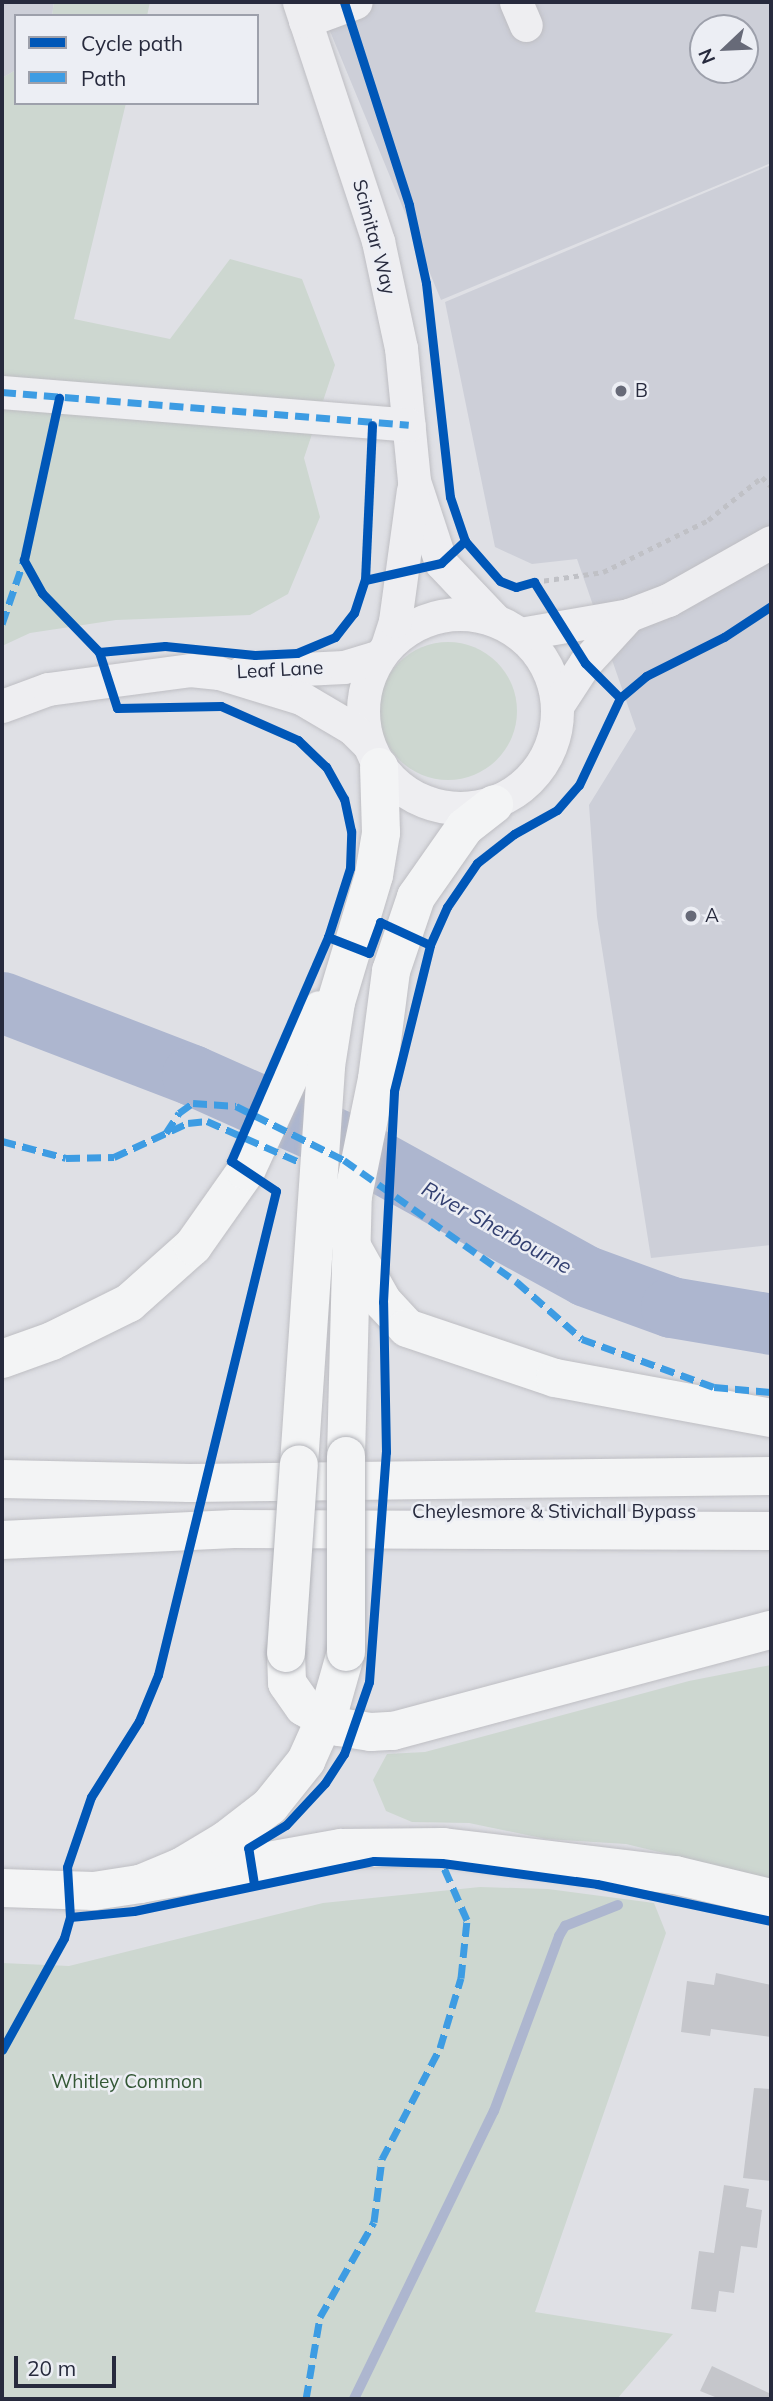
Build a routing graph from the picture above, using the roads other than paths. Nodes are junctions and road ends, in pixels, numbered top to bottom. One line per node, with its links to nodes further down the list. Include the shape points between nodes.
1 (356, 2): 2 (street)
2 (302, 11): 4 (street, Scimitar Way, via 378,241 401,348)
3 (2, 392): 4 (street)
4 (409, 425): 5 (street, Scimitar Way)
5 (414, 481): 8 (street, via 441,564); 9 (street, via 395,621)
6 (768, 540): 7 (street, via 668,600)
7 (629, 615): 8 (street, via 564,628); 12 (street, via 585,663)
8 (507, 627): 9 (street, via 473,614 439,616 414,625); 12 (street, via 544,662)
9 (383, 651): 10 (street, Leaf Lane, via 344,667); 13 (street, via 363,698)
10 (219, 673): 11 (street, via 190,670 107,678 48,689); 13 (street, Leaf Lane, via 301,698 352,728)
11 (2, 706)
12 (557, 706): 14 (street, via 553,740 540,766 518,790)
13 (373, 755): 14 (street, via 401,789 426,803 464,809); 15 (highway, via 381,833 374,875)
14 (494, 804): 16 (highway, via 465,827 441,857 401,932 382,1018 377,1079 353,1196)
15 (314, 1061): 17 (highway, via 222,1209 156,1283 93,1322); 24 (highway, bridge, via 316,1186 286,1653 293,1696)
16 (350, 1243): 18 (highway, via 383,1303 408,1328 555,1378); 24 (highway, bridge, via 346,1652)
17 (2, 1359)
18 (771, 1418)
19 (771, 1476): 20 (highway, Cheylesmore & Stivichall Bypass, via 190,1483)
20 (2, 1479)
21 (771, 1531): 22 (highway, Cheylesmore & Stivichall Bypass, via 248,1529)
22 (2, 1540)
23 (771, 1630): 24 (highway, via 393,1731 354,1731)
24 (325, 1721): 25 (highway, via 306,1761 258,1817 181,1867)
25 (139, 1884): 26 (highway, via 94,1891); 27 (highway, via 341,1848 431,1847 675,1875)
26 (2, 1888)
27 (771, 1898)

